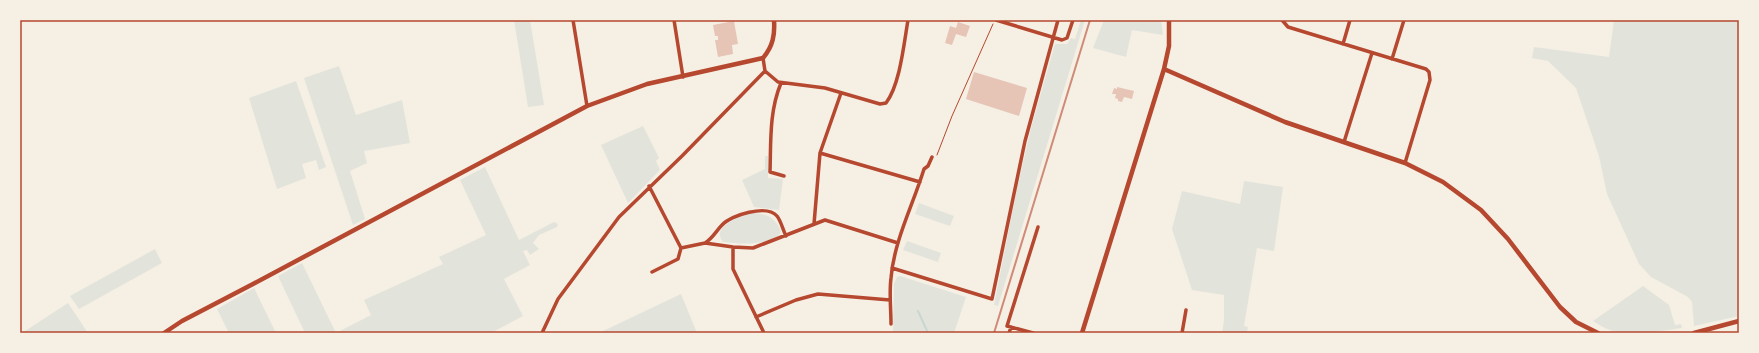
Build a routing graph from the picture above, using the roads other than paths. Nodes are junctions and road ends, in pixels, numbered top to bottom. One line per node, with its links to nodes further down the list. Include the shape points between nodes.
1 (573, 20): 22 (street)
2 (674, 20): 19 (street)
3 (774, 20): 15 (street, via 775,36)
4 (908, 20): 21 (street, via 894,87 886,103 880,104)
5 (996, 20): 12 (street)
6 (1058, 20): 12 (street)
7 (1072, 20): 12 (street, via 1067,38)
8 (1169, 20): 17 (street, via 1169,46)
9 (1282, 20): 13 (street, via 1288,27)
10 (1350, 20): 13 (street)
11 (1404, 20): 16 (street)
12 (1054, 38): 37 (street, via 1025,141 992,299)
13 (1342, 44): 14 (street)
14 (1372, 53): 16 (street); 23 (street)
15 (763, 58): 18 (street); 19 (street)
16 (1392, 59): 26 (street, via 1426,69 1431,76)
17 (1164, 69): 23 (street, via 1285,122); 50 (street)
18 (765, 71): 20 (street); 29 (street)
19 (683, 76): 22 (street, via 647,84)
20 (781, 83): 21 (street, via 826,88); 27 (street, via 772,113 770,172)
21 (841, 93): 24 (street)
22 (587, 106): 45 (street, via 182,321)
23 (1344, 142): 26 (street)
24 (820, 153): 28 (street); 30 (street)
25 (932, 157): 28 (street, via 924,169)
26 (1405, 164): 52 (street, via 1443,182 1482,210 1508,239 1560,307 1576,322)
27 (784, 176)
28 (920, 182): 34 (street)
29 (649, 186): 36 (street); 46 (street, via 608,230 558,299)
30 (814, 224): 32 (street); 34 (street, via 825,220)
31 (1038, 227): 44 (street, via 1007,326)
32 (786, 236): 33 (street, via 778,216 773,213 751,211 723,224); 35 (street, via 753,248)
33 (706, 243): 35 (street); 36 (street)
34 (898, 243): 37 (street)
35 (733, 247): 41 (street, via 733,269)
36 (681, 248): 38 (street, via 678,259)
37 (892, 268): 39 (street)
38 (652, 272)
39 (890, 300): 41 (street, via 818,294 796,300); 43 (street)
40 (1186, 310): 51 (street)
41 (756, 317): 47 (street)
42 (1739, 321): 53 (street)
43 (891, 324)
44 (1011, 327): 48 (street); 49 (street)
45 (164, 333)
46 (542, 333)
47 (764, 333)
48 (1009, 333)
49 (1033, 333)
50 (1082, 333)
51 (1182, 333)
52 (1598, 333)
53 (1694, 333)

